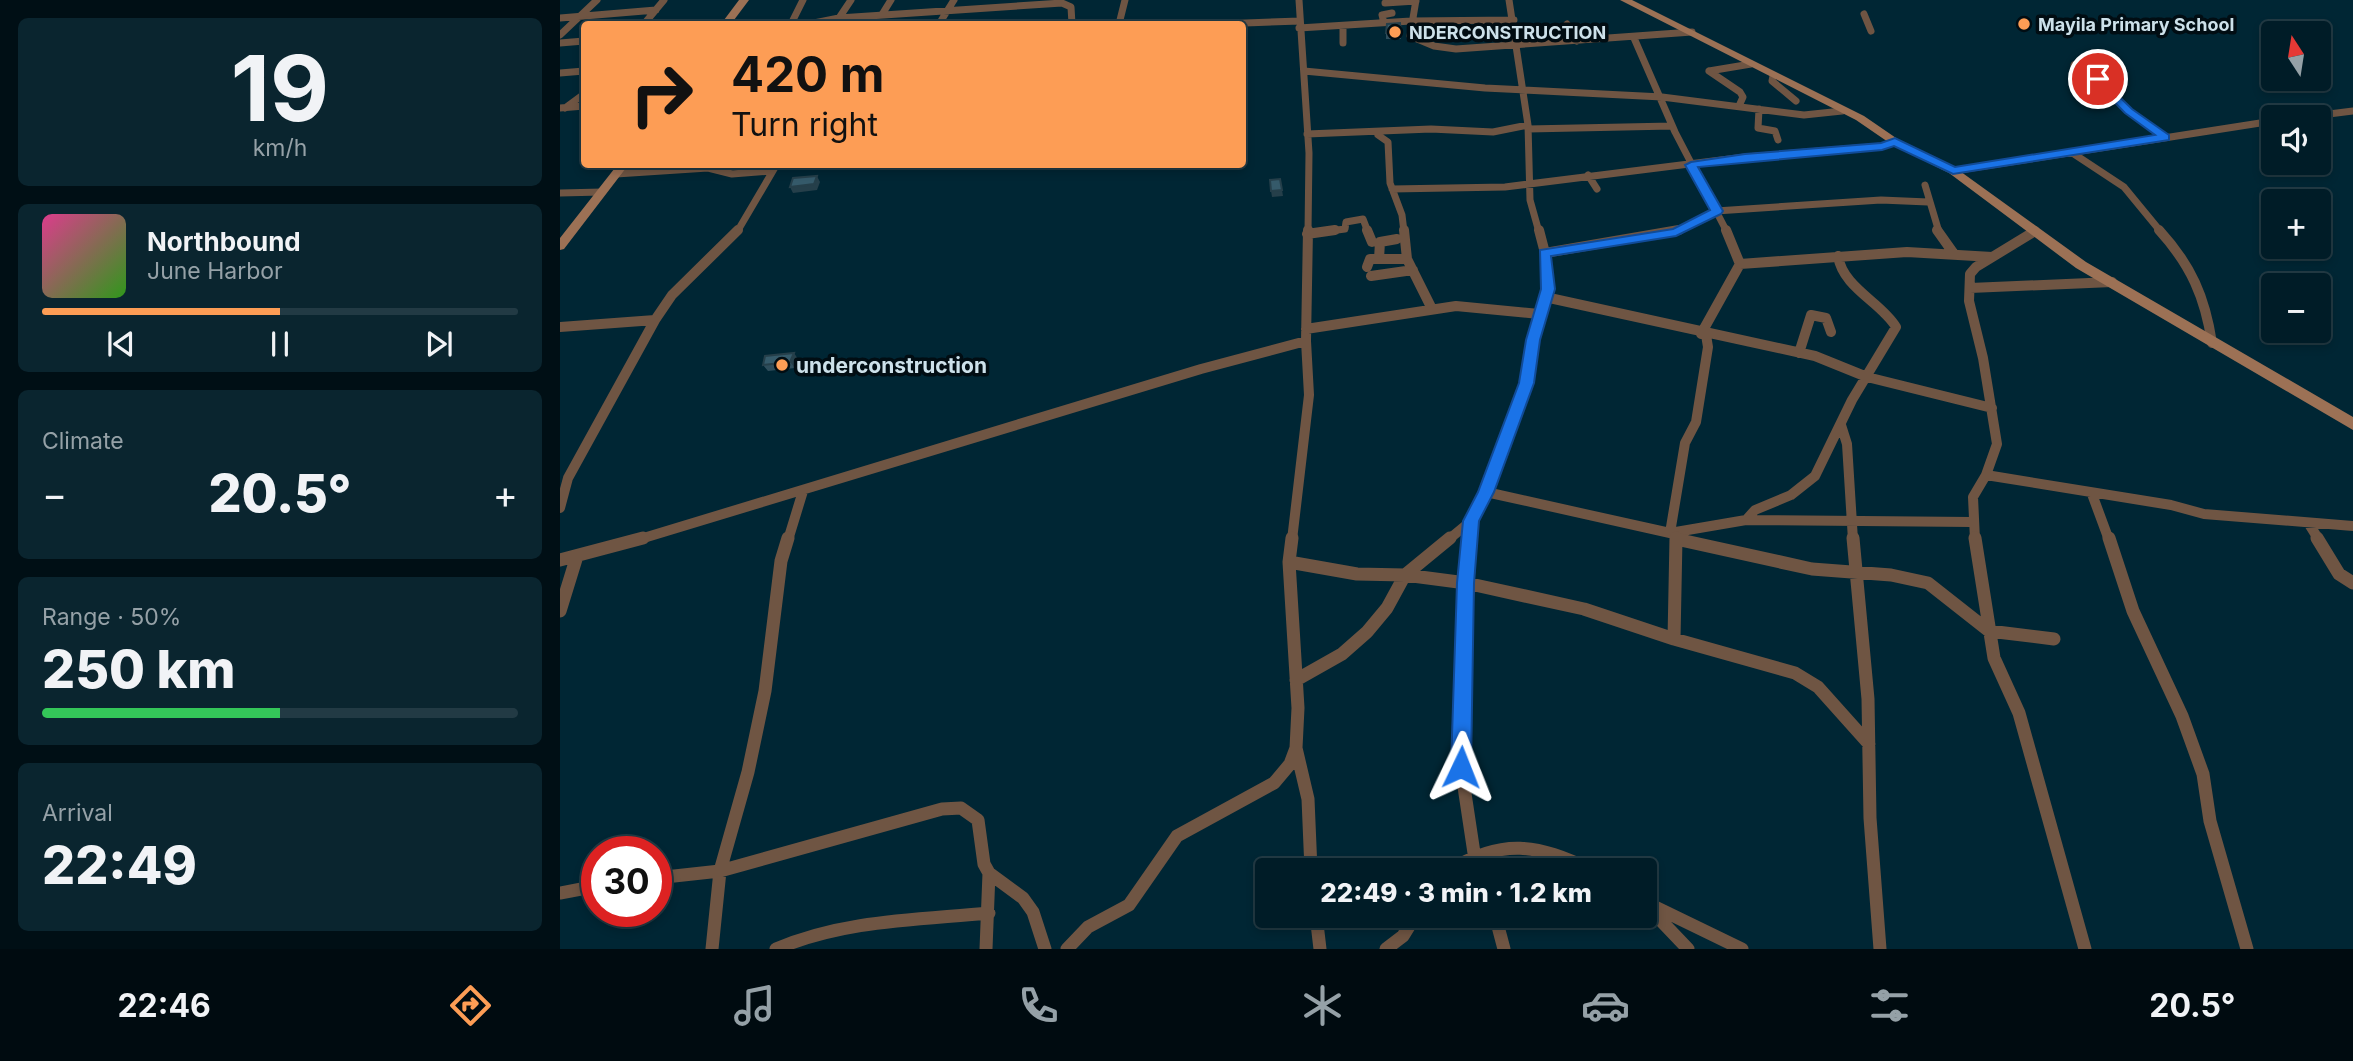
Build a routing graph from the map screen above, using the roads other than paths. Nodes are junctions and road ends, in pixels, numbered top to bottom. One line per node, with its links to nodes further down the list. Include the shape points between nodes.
1 (597, 0): 18 (street)
2 (664, 0): 14 (street)
3 (744, 0): 24 (street)
4 (803, 0): 25 (street)
5 (851, 0): 21 (street)
6 (891, 0): 19 (street)
7 (954, 0): 15 (street)
8 (1125, 0): 30 (street)
9 (1299, 0): 34 (street)
10 (1509, 0): 22 (street)
11 (1625, 0): 38 (street)
12 (1416, 1): 13 (street); 31 (street)
13 (1385, 3)
14 (656, 10): 18 (street); 23 (street)
15 (944, 13): 19 (street); 28 (street); 29 (street, via 1068,4)
16 (1392, 13): 32 (street, via 1382,15)
17 (1864, 14): 37 (street)
18 (583, 16): 20 (street); 39 (street)
19 (880, 17): 21 (street); 27 (street)
20 (560, 18)
21 (839, 18): 26 (street)
22 (1514, 20): 31 (street); 46 (street)
23 (647, 21)
24 (728, 21)
25 (792, 21)
26 (824, 21)
27 (877, 21)
28 (940, 21)
29 (1072, 21)
30 (1120, 21)
31 (1411, 21): 32 (street); 47 (street, via 1409,34 1414,39)
32 (1384, 23): 36 (street)
33 (1246, 24): 34 (street)
34 (1299, 24): 36 (street); 51 (street)
35 (1567, 24): 43 (street)
36 (1343, 26): 45 (street)
37 (1871, 31)
38 (1692, 32): 40 (street); 48 (street)
39 (560, 35)
40 (1634, 38): 43 (street); 57 (street)
41 (1448, 40): 47 (street)
42 (581, 41): 44 (street)
43 (1577, 41): 46 (street)
44 (560, 43)
45 (1343, 43)
46 (1514, 47): 47 (street); 55 (street)
47 (1449, 49)
48 (1744, 65): 53 (street); 54 (street, via 1733,71); 54 (street, via 1709,71)
49 (2074, 65): 71 (street, via 2090,72 2129,111)
50 (581, 71): 52 (street)
51 (1304, 71): 55 (street); 69 (street)
52 (560, 73)
53 (1773, 76): 58 (street, via 1772,81); 63 (street)
54 (1731, 83): 60 (street, via 1743,97)
55 (1521, 90): 57 (street); 68 (street)
56 (581, 96): 61 (street)
57 (1662, 97): 60 (street); 67 (street)
58 (1796, 101)
59 (581, 106): 61 (street)
60 (1739, 106): 62 (street)
61 (563, 108)
62 (1759, 109): 63 (street, via 1804,115); 72 (street, via 1758,128 1775,131)
63 (1842, 111): 73 (street)
64 (2353, 111): 65 (street)
65 (2331, 114)
66 (2261, 123): 71 (street)
67 (1672, 126): 68 (street); 75 (street)
68 (1528, 127): 70 (street); 82 (street)
69 (1307, 134): 70 (street); 91 (street)
70 (1378, 135): 84 (street, via 1388,142)
71 (2165, 137): 74 (street)
72 (1778, 140)
73 (1895, 142): 75 (street); 80 (street)
74 (2072, 153): 80 (street); 114 (street, via 2103,168 2191,266 2206,301)
75 (1691, 165): 81 (street); 89 (street)
76 (650, 168): 79 (street)
77 (715, 168): 78 (street, via 732,174)
78 (775, 168): 108 (street, via 737,232 672,295)
79 (620, 169): 87 (street)
80 (1953, 171): 90 (street)
81 (1588, 176): 82 (street); 85 (street)
82 (1530, 184): 84 (street); 95 (street)
83 (1925, 185): 88 (street)
84 (1392, 189): 100 (street, via 1402,215)
85 (1597, 189)
86 (560, 192): 87 (street)
87 (602, 192): 94 (street)
88 (1928, 202): 89 (street, via 1881,200); 96 (street, via 1935,227)
89 (1716, 211): 95 (street, via 1676,232); 101 (street)
90 (2035, 231): 98 (street); 103 (street)
91 (1307, 234): 93 (street, via 1345,229 1346,222 1363,219); 110 (street)
92 (1396, 239): 99 (street, via 1380,242)
93 (1372, 242)
94 (560, 246)
95 (1545, 253): 105 (street)
96 (1954, 254): 97 (street); 98 (street)
97 (1838, 256): 101 (street); 116 (street, via 1863,296 1896,324)
98 (1994, 257): 104 (street, via 1971,271)
99 (1379, 259): 100 (street); 102 (street, via 1370,259 1369,272)
100 (1407, 259): 102 (street)
101 (1740, 264): 112 (street, via 1710,313)
102 (1413, 270): 106 (street)
103 (2112, 282): 104 (street); 114 (street)
104 (1970, 288): 117 (street)
105 (1545, 297): 107 (street); 112 (street)
106 (1432, 309): 107 (street, via 1470,306); 110 (street)
107 (1539, 314): 122 (street, via 1527,383)
108 (655, 320): 109 (street); 124 (street, via 568,478)
109 (560, 327)
110 (1306, 329): 113 (street)
111 (1831, 332): 115 (street, via 1826,318 1811,314)
112 (1704, 334): 115 (street); 131 (street, via 1708,346 1696,422 1685,443)
113 (1306, 341): 121 (street, via 1189,372); 134 (street, via 1309,395)
114 (2212, 343): 118 (street)
115 (1799, 353): 116 (street)
116 (1867, 377): 117 (street); 119 (street)
117 (1992, 408): 120 (street, via 1997,444)
118 (2353, 424)
119 (1841, 425): 125 (street, via 1847,444); 126 (street, via 1815,476 1791,495 1755,510)
120 (1986, 475): 123 (street); 128 (street, via 1973,497)
121 (803, 491): 132 (street); 151 (street, via 781,561 765,691)
122 (1486, 492): 127 (street); 131 (street)
123 (2092, 494): 129 (street, via 2204,514); 174 (street, via 2133,611 2204,774 2210,821)
124 (560, 508)
125 (1851, 519): 126 (street); 128 (street); 135 (street)
126 (1746, 520): 131 (street)
127 (1471, 521): 136 (street); 137 (street)
128 (1972, 522): 140 (street)
129 (2309, 524): 130 (street); 138 (street, via 2339,574)
130 (2353, 526)
131 (1674, 535): 135 (street, via 1812,569); 141 (street)
132 (577, 556): 133 (street); 139 (street)
133 (560, 560)
134 (1289, 562): 136 (street, via 1357,574); 143 (street)
135 (1857, 574): 140 (street, via 1891,575 1938,588); 144 (street)
136 (1405, 575): 137 (street); 143 (street, via 1367,632 1342,654)
137 (1466, 583): 141 (street, via 1584,608); 146 (street, via 1461,767)
138 (2353, 583)
139 (560, 611)
140 (1989, 631): 142 (street); 173 (street, via 1994,658 2020,713)
141 (1674, 639): 144 (street, via 1807,678)
142 (2054, 639)
143 (1296, 680): 145 (street)
144 (1869, 744): 172 (street)
145 (1296, 748): 147 (street, via 1308,799); 166 (street, via 1274,783 1177,836 1129,905 1088,927)
146 (1474, 853): 148 (street); 149 (street); 150 (street, via 1514,846)
147 (1310, 858)
148 (1467, 858)
149 (1476, 858)
150 (1568, 858)
151 (720, 870): 152 (street, via 942,809 961,808 978,820 982,857); 153 (street); 162 (street)
152 (989, 873): 157 (street); 165 (street, via 1023,898 1033,912)
153 (672, 876)
154 (581, 889): 155 (street)
155 (560, 893)
156 (1657, 909): 171 (street)
157 (989, 913): 163 (street, via 846,927); 164 (street)
158 (1657, 916): 170 (street)
159 (1318, 928): 167 (street)
160 (1408, 928): 168 (street)
161 (1498, 928): 169 (street)
162 (712, 949)
163 (776, 949)
164 (986, 949)
165 (1045, 949)
166 (1067, 949)
167 (1320, 949)
168 (1386, 949)
169 (1504, 949)
170 (1688, 949)
171 (1742, 949)
172 (1880, 949)
173 (2085, 949)
174 (2247, 949)

